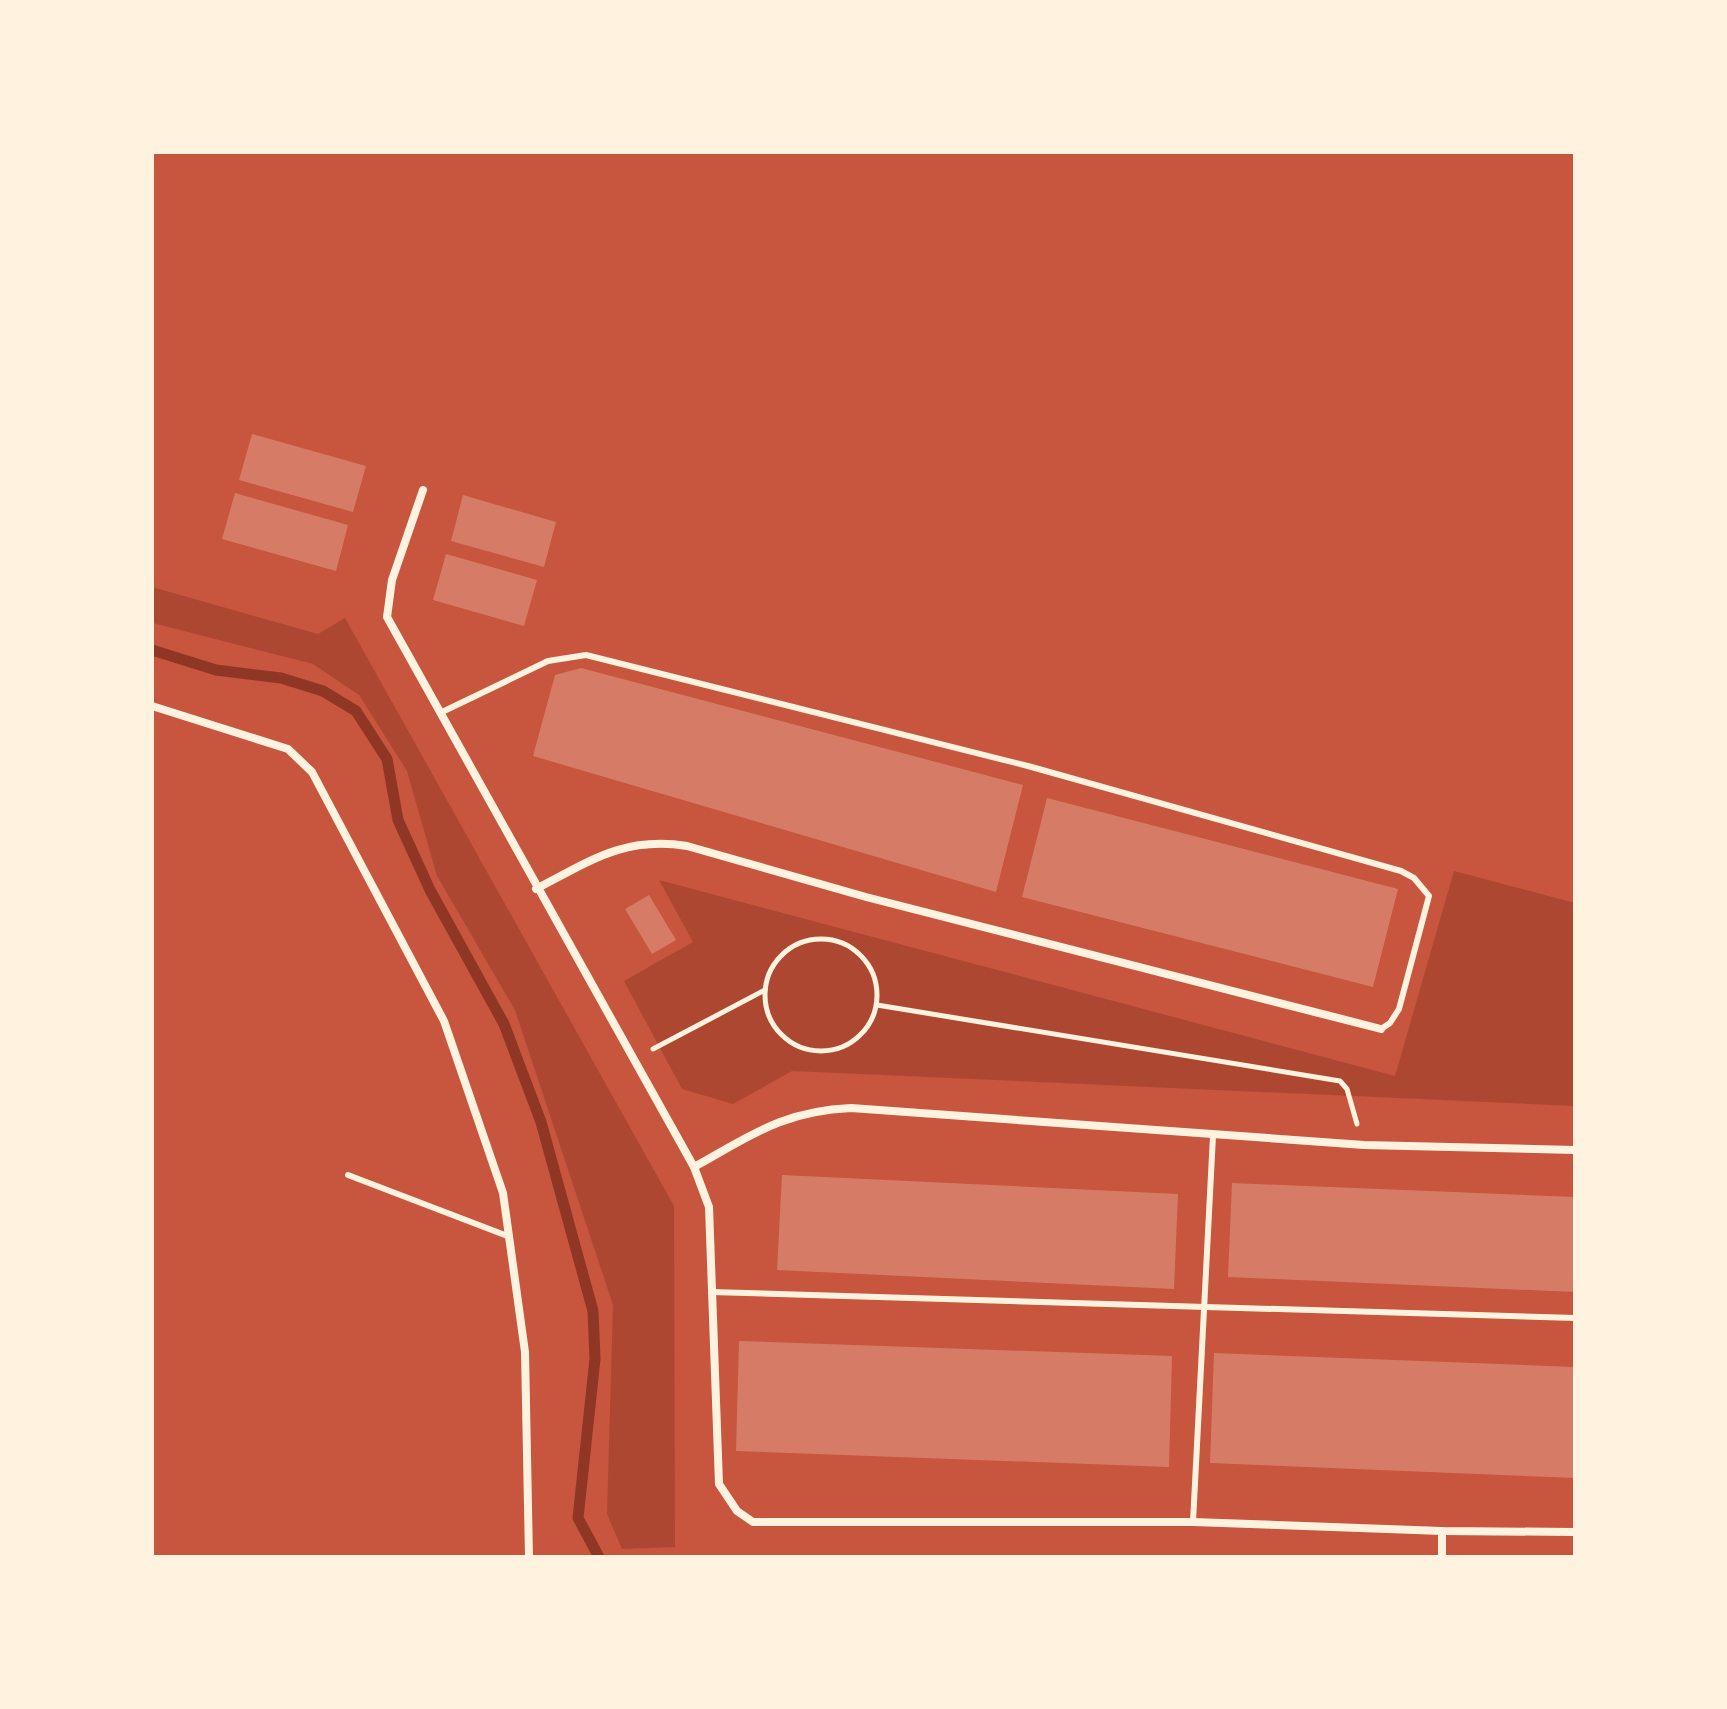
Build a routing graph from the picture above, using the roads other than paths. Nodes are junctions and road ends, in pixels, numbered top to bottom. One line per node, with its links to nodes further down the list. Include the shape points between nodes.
1 (423, 490): 3 (street, via 392,580 387,617)
2 (152, 706): 10 (street, via 288,749 312,772 444,1021 503,1193)
3 (440, 713): 4 (street); 5 (lane, via 548,661 586,655 1028,766 1401,871 1429,896 1399,1009)
4 (536, 889): 5 (street, via 612,849 656,841 687,846); 8 (street)
5 (1381, 1029)
6 (1213, 1136): 7 (street); 8 (street, via 851,1108 811,1110 775,1121); 12 (lane)
7 (1575, 1150)
8 (694, 1167): 11 (street, via 709,1207)
9 (348, 1175): 10 (lane)
10 (510, 1237): 17 (street, via 525,1352)
11 (711, 1292): 12 (lane); 14 (street, via 719,1484 731,1505 753,1522)
12 (1204, 1306): 13 (lane); 14 (lane)
13 (1575, 1318)
14 (1193, 1522): 15 (street)
15 (1442, 1531): 16 (street); 18 (street)
16 (1575, 1532)
17 (529, 1557)
18 (1442, 1557)

